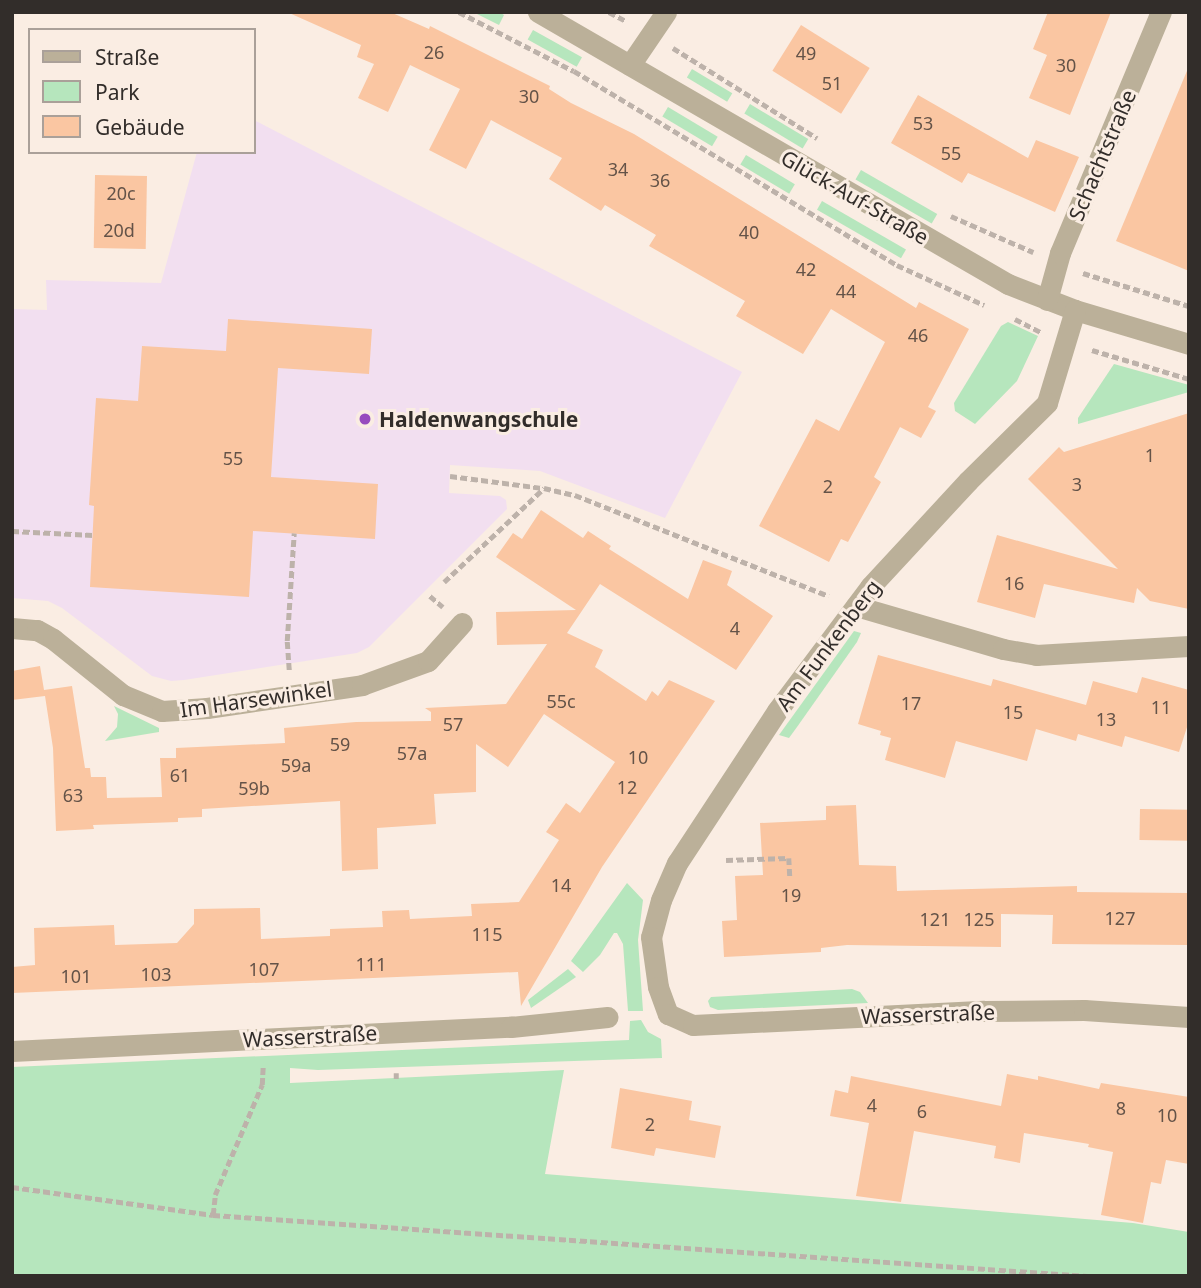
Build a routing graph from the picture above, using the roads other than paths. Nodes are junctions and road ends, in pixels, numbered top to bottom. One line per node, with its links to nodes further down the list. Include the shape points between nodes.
1 (538, 12): 4 (street, Glück-Auf-Straße)
2 (666, 12): 4 (street)
3 (1161, 12): 5 (street, Schachtstraße, via 1056,265)
4 (631, 65): 5 (street, Glück-Auf-Straße, via 823,180 997,278)
5 (1048, 300): 6 (street, Glück-Auf-Straße)
6 (1075, 310): 7 (street, Glück-Auf-Straße); 8 (street, Am Funkenberg, via 1047,403 968,481)
7 (1189, 344)
8 (856, 606): 11 (street, via 1036,655); 12 (street, Am Funkenberg, via 777,711 672,872 651,937 658,987)
9 (461, 623): 10 (street, Im Harsewinkel, via 428,661 362,685 162,711 123,695 37,630)
10 (12, 628)
11 (1189, 646)
12 (668, 1014): 14 (street, Wasserstraße, via 693,1025 984,1011 1084,1010)
13 (607, 1017): 15 (street, Wasserstraße, via 511,1027)
14 (1189, 1017)
15 (12, 1051)

